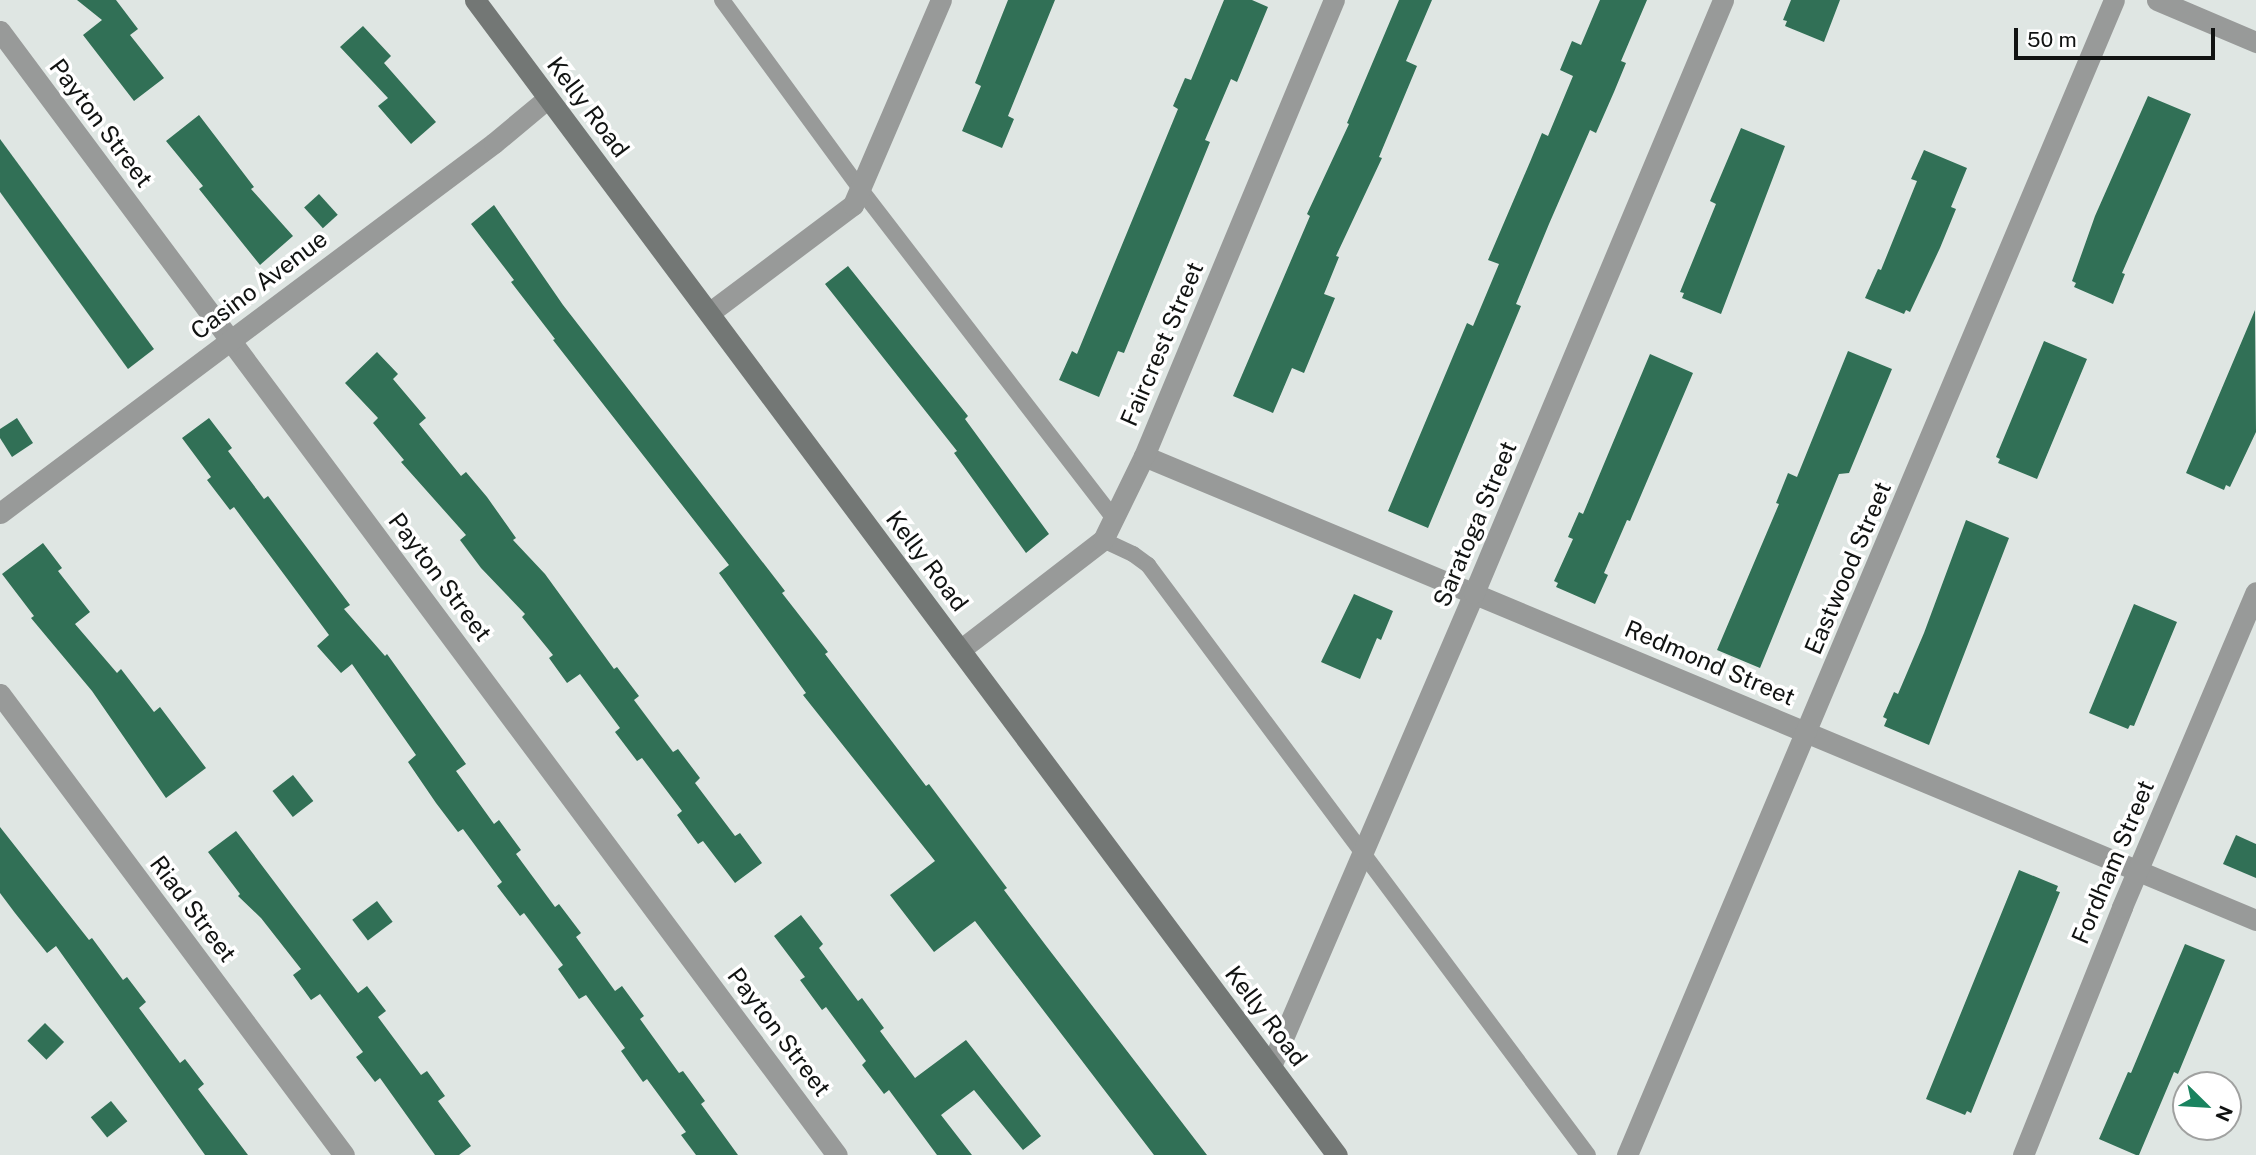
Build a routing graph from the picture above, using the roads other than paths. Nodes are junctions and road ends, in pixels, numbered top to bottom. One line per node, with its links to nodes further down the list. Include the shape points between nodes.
1 (475, 0): 10 (street, Kelly Road)
2 (722, 0): 11 (lane)
3 (941, 0): 11 (street)
4 (1334, 0): 14 (street, Faircrest Street)
5 (1723, 0): 19 (street, Saratoga Street)
6 (2114, 0): 22 (street, Eastwood Street)
7 (2157, 0): 9 (street)
8 (0, 32): 13 (street, Payton Street)
9 (2256, 42)
10 (548, 98): 12 (street, Kelly Road); 13 (street, Casino Avenue)
11 (861, 190): 12 (street, via 853,205); 16 (lane)
12 (709, 313): 20 (street, Kelly Road)
13 (230, 339): 15 (street, Casino Avenue); 28 (street, Payton Street)
14 (1144, 456): 16 (street, Faircrest Street); 19 (street, Redmond Street)
15 (0, 513)
16 (1114, 518): 17 (street, Faircrest Street)
17 (1103, 540): 20 (street, Faircrest Street); 23 (lane, via 1147,565)
18 (2256, 592): 24 (street, Fordham Street)
19 (1474, 593): 22 (street, Redmond Street); 23 (street, Saratoga Street)
20 (960, 650): 26 (street, Kelly Road)
21 (0, 694): 27 (street, Riad Street)
22 (1808, 732): 24 (street, Redmond Street); 31 (street, Eastwood Street)
23 (1362, 855): 26 (street, Saratoga Street); 30 (lane)
24 (2137, 870): 25 (street, Redmond Street); 32 (street, Fordham Street)
25 (2256, 920)
26 (1271, 1066): 29 (street, Kelly Road)
27 (344, 1155)
28 (837, 1155)
29 (1337, 1155)
30 (1588, 1155)
31 (1627, 1155)
32 (2023, 1155)

